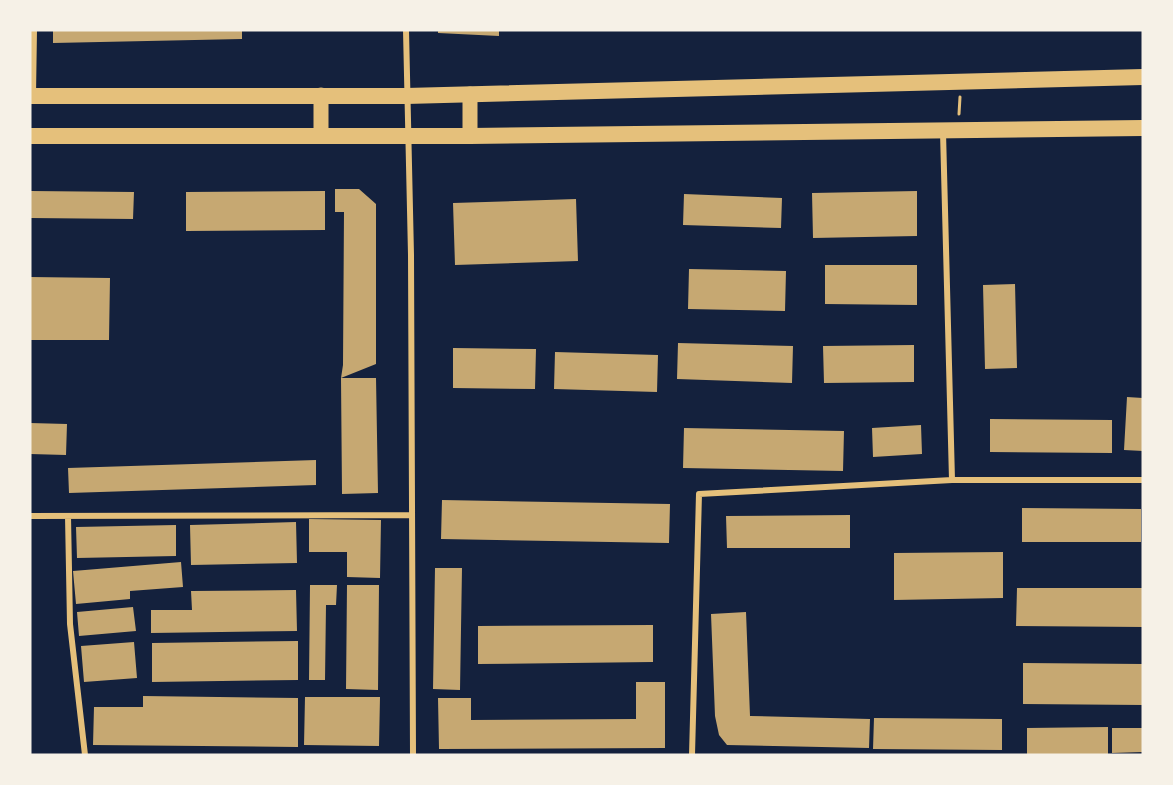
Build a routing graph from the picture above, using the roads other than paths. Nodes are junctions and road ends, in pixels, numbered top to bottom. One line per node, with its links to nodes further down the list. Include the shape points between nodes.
1 (34, 30): 6 (street)
2 (406, 30): 7 (street)
3 (1143, 77): 4 (highway)
4 (470, 94): 7 (highway); 13 (main road)
5 (321, 95): 6 (highway); 7 (highway); 11 (main road)
6 (31, 96)
7 (406, 96): 12 (street)
8 (1143, 128): 9 (highway)
9 (943, 132): 13 (highway); 14 (street)
10 (30, 136): 11 (highway)
11 (321, 136): 12 (highway)
12 (408, 136): 13 (highway); 16 (street)
13 (470, 136)
14 (952, 480): 15 (street); 21 (street, via 699,495)
15 (1143, 480)
16 (411, 515): 18 (street); 20 (street)
17 (30, 516): 18 (street)
18 (68, 516): 19 (street, via 70,624)
19 (85, 755)
20 (413, 755)
21 (692, 755)

